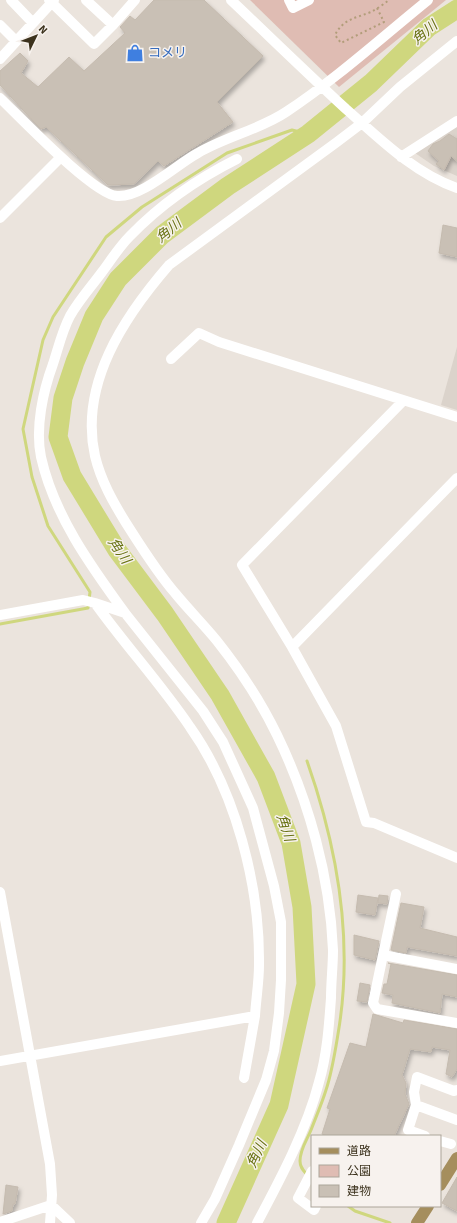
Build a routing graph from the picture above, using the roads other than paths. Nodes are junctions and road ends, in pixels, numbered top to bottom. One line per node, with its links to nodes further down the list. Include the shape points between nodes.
1 (11, 0): 9 (street)
2 (86, 0): 11 (street)
3 (135, 0): 11 (street)
4 (231, 0): 15 (street)
5 (289, 0): 6 (street, via 293,8)
6 (309, 0)
7 (428, 0): 15 (street)
8 (52, 1): 9 (street); 11 (street, via 94,44)
9 (33, 23): 12 (street)
10 (0, 25): 12 (street)
11 (113, 25)
12 (16, 41): 14 (street)
13 (457, 41): 17 (street)
14 (1, 57)
15 (321, 86): 17 (street); 19 (street, via 285,113 198,152 157,181 132,193 117,196 103,192)
16 (0, 98): 19 (street)
17 (360, 121): 20 (street); 58 (street, via 169,266 147,291 109,351 94,398 92,423 95,454 100,474 113,504 147,558 218,642 249,686 276,733 310,818 330,907 333,952 329,1029 319,1082 297,1141)
18 (457, 121): 20 (street)
19 (60, 157): 23 (street)
20 (401, 157): 22 (street, via 427,174)
21 (238, 159): 29 (street, via 210,173 155,213 129,237 69,317 47,380 40,429 41,455 48,483 62,517 99,578)
22 (457, 188)
23 (0, 218)
24 (171, 359): 25 (street, via 199,333 219,342)
25 (403, 401): 26 (street); 31 (street, via 242,565)
26 (457, 417)
27 (457, 478): 31 (street)
28 (95, 603): 29 (street); 30 (street, via 83,600); 37 (street, via 191,728 215,770 237,824 255,897 259,965)
29 (125, 613): 57 (street, via 203,712 223,742 253,808 273,879 281,922 280,1013 274,1051 266,1080 239,1145)
30 (0, 614)
31 (292, 647): 32 (street, via 336,726 366,822 374,823)
32 (457, 858)
33 (0, 892): 39 (street)
34 (396, 894): 35 (street)
35 (383, 955): 36 (street); 38 (street, via 373,1003 377,1009)
36 (457, 969)
37 (255, 1016): 39 (street); 41 (street)
38 (457, 1023)
39 (29, 1055): 40 (street); 51 (street, via 50,1164)
40 (0, 1061)
41 (244, 1078)
42 (457, 1090): 43 (street, via 417,1078 414,1092)
43 (416, 1105): 44 (street); 45 (street, via 408,1130)
44 (457, 1120)
45 (418, 1135)
46 (441, 1141): 47 (street)
47 (451, 1144)
48 (457, 1158): 50 (main road)
49 (311, 1173): 52 (street, via 298,1198 314,1210)
50 (441, 1184)
51 (51, 1205): 54 (street); 55 (street); 56 (street)
52 (316, 1207)
53 (424, 1207): 59 (main road)
54 (0, 1222)
55 (50, 1223)
56 (70, 1223)
57 (201, 1223)
58 (257, 1223)
59 (417, 1223)

